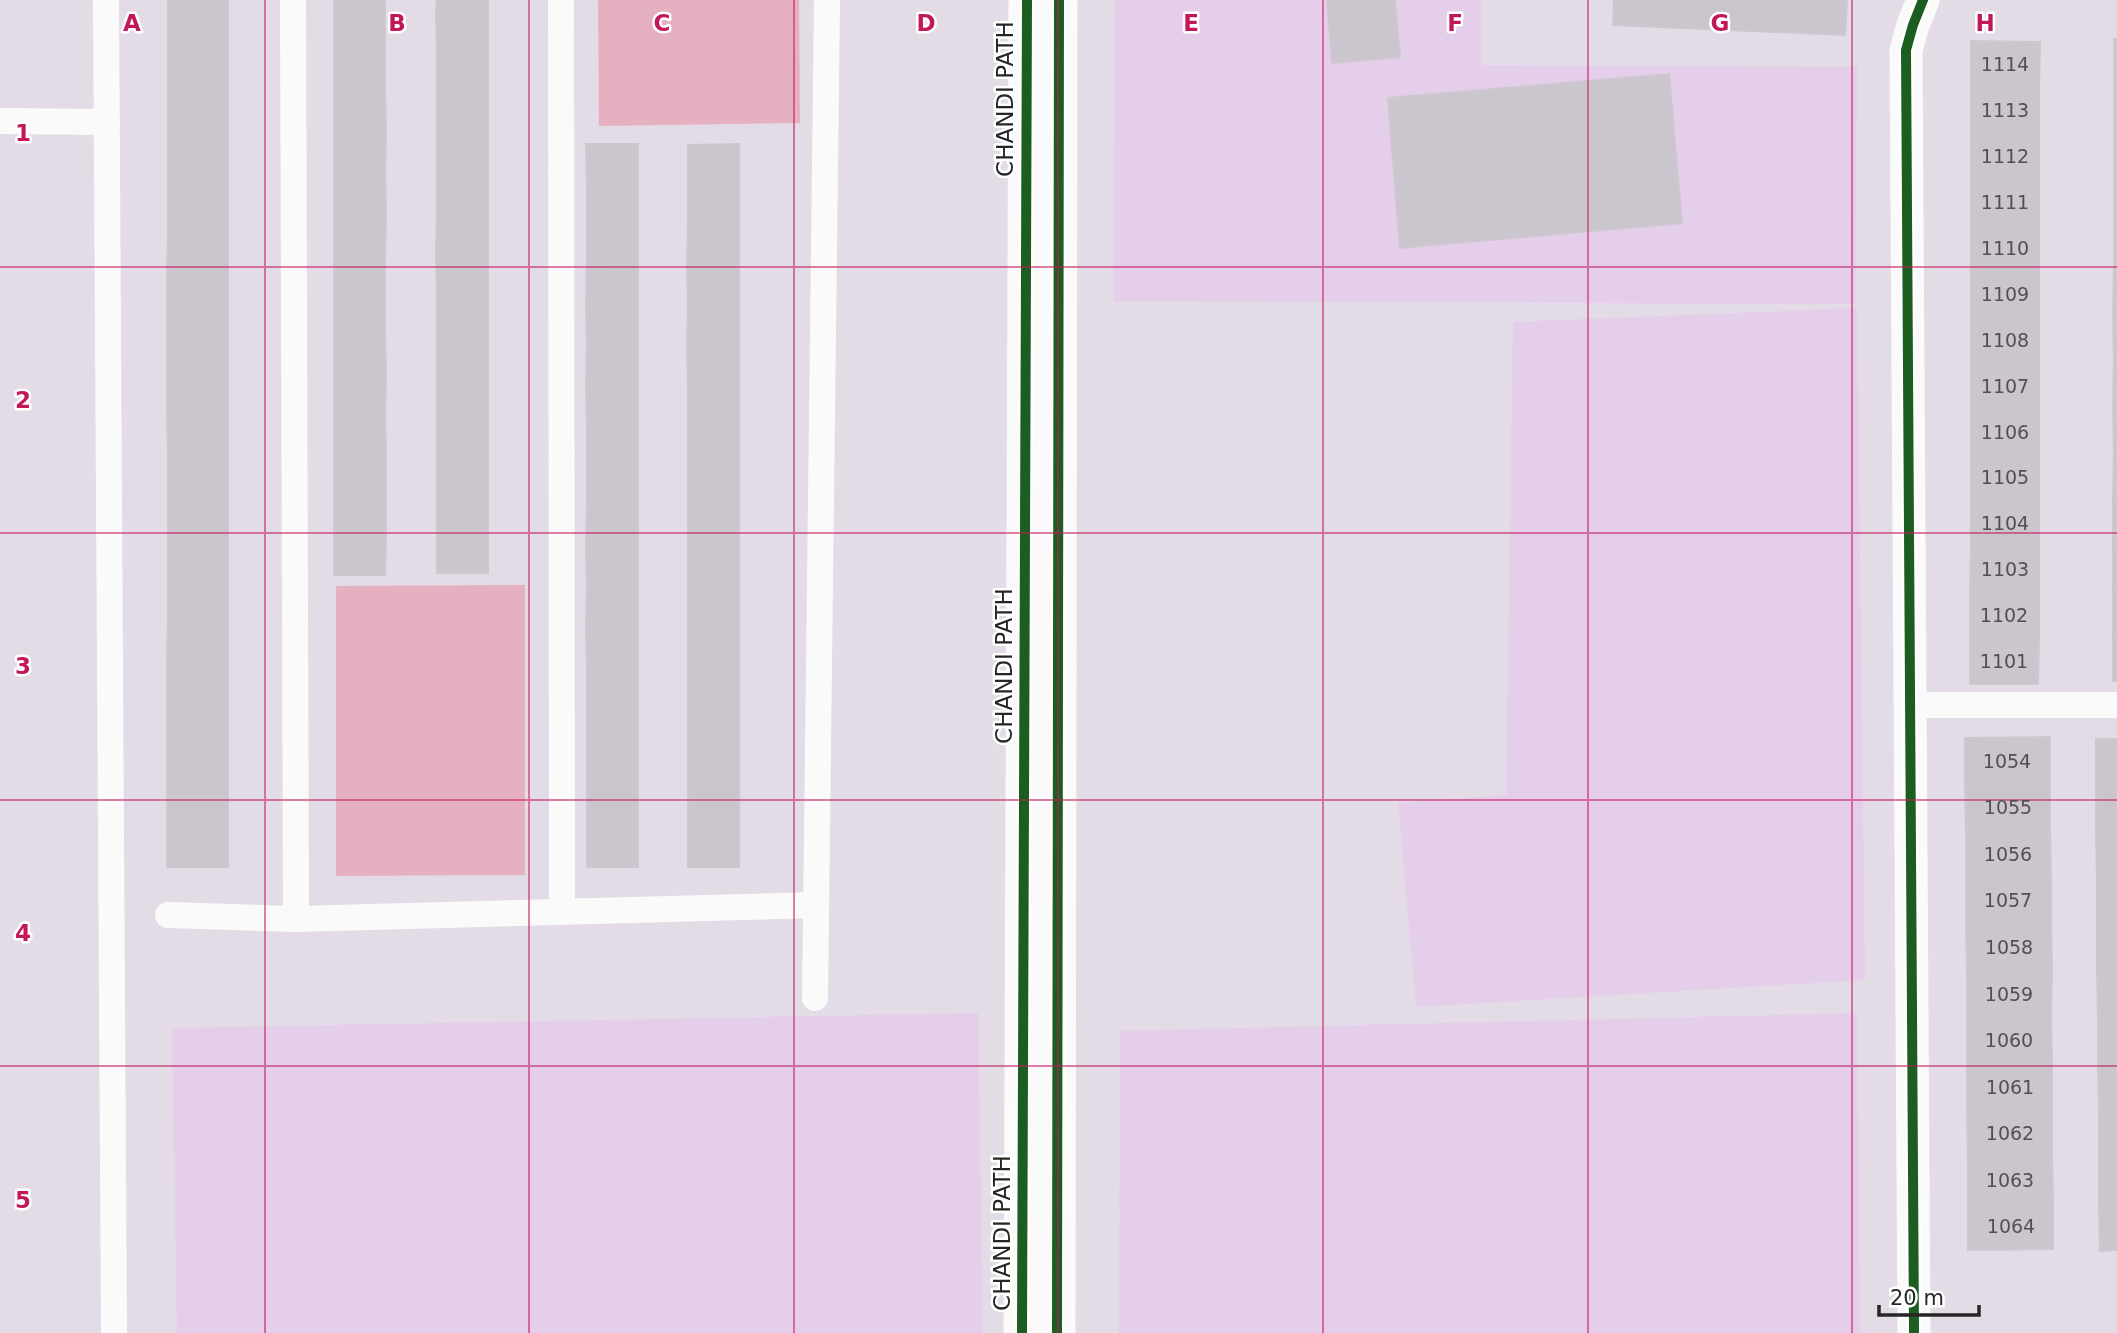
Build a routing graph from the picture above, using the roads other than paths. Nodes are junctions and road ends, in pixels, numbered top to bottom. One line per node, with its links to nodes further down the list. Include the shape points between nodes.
1 (106, 0): 9 (street)
2 (293, 0): 15 (street)
3 (561, 0): 13 (street)
4 (827, 0): 12 (street)
5 (1027, 0): 18 (main road, CHANDI PATH)
6 (1059, 0): 19 (main road)
7 (1913, 8): 10 (street, via 1906,50)
8 (0, 121): 9 (street)
9 (107, 122): 17 (street)
10 (1911, 705): 11 (street); 20 (street)
11 (2117, 705)
12 (816, 905): 13 (street); 16 (street)
13 (562, 912): 15 (street)
14 (168, 915): 15 (street)
15 (296, 919)
16 (815, 998)
17 (114, 1333)
18 (1022, 1333)
19 (1058, 1333)
20 (1914, 1333)

